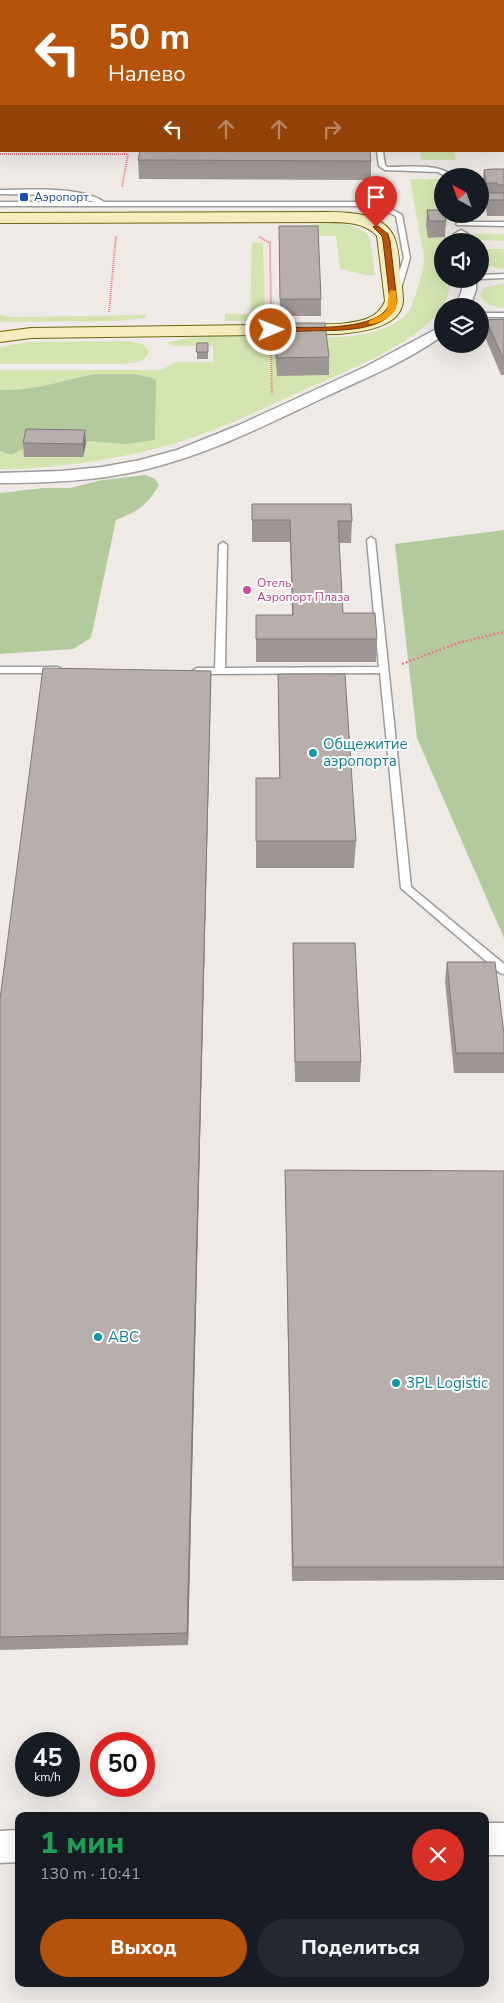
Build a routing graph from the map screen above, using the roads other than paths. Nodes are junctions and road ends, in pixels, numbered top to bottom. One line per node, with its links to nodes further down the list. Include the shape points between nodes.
1 (380, 152): 2 (lane, via 382,166 387,169)
2 (434, 170)
3 (0, 192): 5 (lane, via 77,193)
4 (0, 204): 5 (lane)
5 (117, 204): 11 (lane, via 360,204 384,207 399,215 407,258)
6 (0, 218): 11 (main road, via 327,217 357,220 376,227 385,236)
7 (504, 224): 8 (lane)
8 (461, 233)
9 (489, 276): 10 (lane)
10 (504, 276)
11 (394, 301): 15 (main road, via 387,315 378,320 339,329)
12 (489, 315): 13 (lane)
13 (504, 315)
14 (0, 329): 15 (main road)
15 (31, 333): 17 (main road)
16 (434, 336): 18 (street, via 386,363 235,433 160,460 115,470)
17 (0, 337)
18 (0, 478)
19 (371, 540): 23 (lane)
20 (224, 545): 25 (lane)
21 (0, 670): 22 (lane)
22 (69, 670)
23 (384, 670): 25 (lane); 26 (lane, via 406,888)
24 (184, 671): 25 (lane)
25 (220, 671)
26 (504, 970)
27 (504, 1839): 28 (street)
28 (489, 1840)
29 (15, 1846): 30 (street)
30 (0, 1847)

